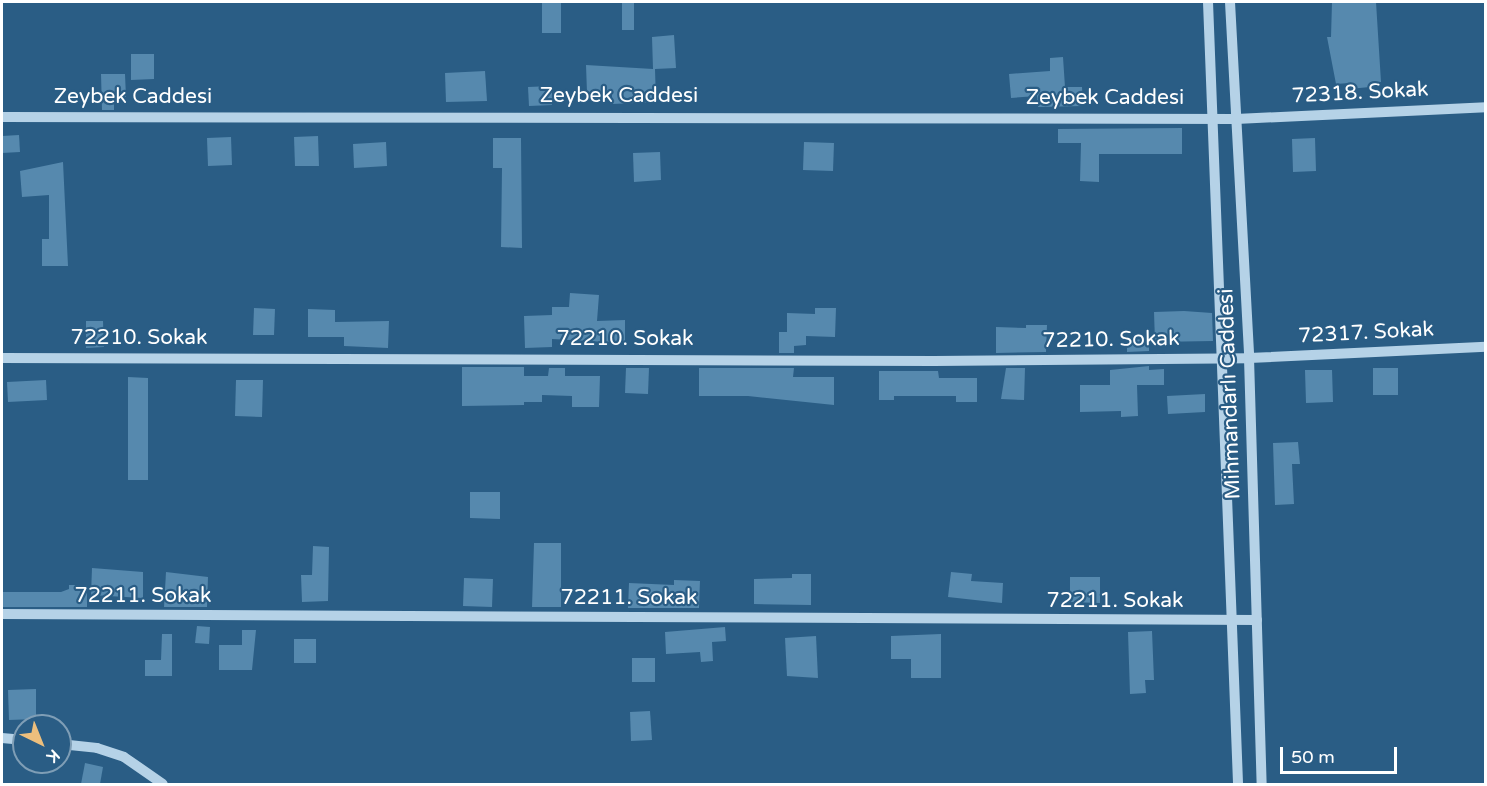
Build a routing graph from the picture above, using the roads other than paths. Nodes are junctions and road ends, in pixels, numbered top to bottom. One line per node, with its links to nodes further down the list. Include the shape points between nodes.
1 (1208, 2): 5 (street, Mihmandarlı Caddesi)
2 (1230, 2): 6 (street, Mihmandarlı Caddesi)
3 (1485, 106): 6 (street, 72318. Sokak)
4 (2, 117): 5 (street, Zeybek Caddesi)
5 (1214, 118): 6 (street, Zeybek Caddesi); 9 (street, Mihmandarlı Caddesi)
6 (1236, 118): 10 (street, Mihmandarlı Caddesi)
7 (1485, 347): 10 (street, 72317. Sokak)
8 (2, 358): 9 (street, 72210. Sokak)
9 (1223, 358): 10 (street, 72210. Sokak); 12 (street, Mihmandarlı Caddesi)
10 (1249, 358): 13 (street, Mihmandarlı Caddesi)
11 (2, 614): 12 (street, 72211. Sokak)
12 (1233, 621): 13 (street, 72211. Sokak); 16 (street, Mihmandarlı Caddesi)
13 (1257, 621): 17 (street, Mihmandarlı Caddesi)
14 (72, 745): 15 (street, via 124,757)
15 (163, 784)
16 (1238, 784)
17 (1262, 784)

